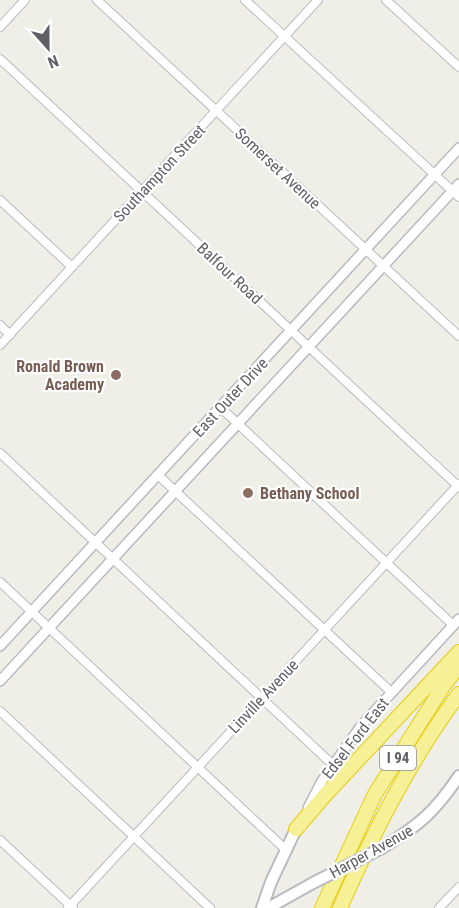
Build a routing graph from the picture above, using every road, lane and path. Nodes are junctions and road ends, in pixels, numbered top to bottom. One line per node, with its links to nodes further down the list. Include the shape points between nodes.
1 (25, 0): 6 (street)
2 (96, 0): 10 (street, Somerset Avenue)
3 (245, 0): 7 (street)
4 (318, 0): 7 (street, Southampton Street)
5 (386, 0): 9 (street)
6 (0, 27)
7 (284, 36): 10 (street, Southampton Street); 12 (street)
8 (0, 59): 14 (street, Balfour Road)
9 (459, 68)
10 (216, 111): 14 (street, Southampton Street); 16 (street, Somerset Avenue)
11 (459, 148): 12 (street, East Outer Drive)
12 (434, 175): 13 (street); 16 (street, East Outer Drive)
13 (457, 191): 17 (street, East Outer Drive)
14 (142, 192): 18 (street, Southampton Street); 20 (street, Balfour Road)
15 (0, 200): 18 (street)
16 (365, 249): 17 (street, Somerset Avenue); 20 (street, East Outer Drive)
17 (383, 266): 22 (street, Somerset Avenue); 24 (street, East Outer Drive)
18 (72, 267): 21 (street, Southampton Street)
19 (0, 325): 21 (street)
20 (291, 330): 24 (street, Balfour Road); 25 (street, East Outer Drive)
21 (10, 334): 23 (street, Southampton Street)
22 (459, 336)
23 (0, 345)
24 (309, 347): 26 (street, East Outer Drive); 29 (street, Balfour Road)
25 (220, 407): 26 (street); 28 (street, East Outer Drive)
26 (238, 423): 30 (street, East Outer Drive); 33 (street)
27 (0, 453): 31 (street)
28 (158, 475): 30 (street); 31 (street, East Outer Drive)
29 (458, 486): 33 (street, Linville Avenue)
30 (175, 492): 32 (street, East Outer Drive); 38 (street)
31 (95, 542): 32 (street); 35 (street, East Outer Drive)
32 (113, 559): 37 (street, East Outer Drive); 45 (street)
33 (387, 562): 36 (street); 38 (street, Linville Avenue)
34 (0, 582): 35 (street)
35 (32, 611): 37 (street); 39 (street, East Outer Drive)
36 (456, 622): 43 (street, Edsel Ford East)
37 (49, 628): 42 (street, East Outer Drive); 48 (street)
38 (323, 630): 43 (street); 45 (street, Linville Avenue)
39 (0, 646)
40 (459, 652): 50 (highway)
41 (459, 666): 59 (highway, I 94, via 375,794)
42 (0, 681)
43 (391, 692): 47 (street, Edsel Ford East)
44 (459, 694): 60 (highway, I 94, via 391,800)
45 (262, 698): 47 (street); 48 (street, Linville Avenue)
46 (0, 711): 51 (street)
47 (333, 765): 50 (street, Edsel Ford East)
48 (198, 767): 51 (street, Linville Avenue); 53 (street)
49 (459, 776): 58 (main road, Harper Avenue, bridge, via 428,817 409,831)
50 (296, 829): 53 (main road, Edsel Ford East)
51 (134, 837): 55 (street, Linville Avenue); 56 (street)
52 (0, 840): 55 (street)
53 (285, 849): 57 (main road, Edsel Ford East)
54 (459, 887): 61 (street)
55 (70, 907)
56 (210, 908)
57 (262, 908)
58 (268, 908)
59 (322, 908)
60 (340, 908)
61 (439, 908)

